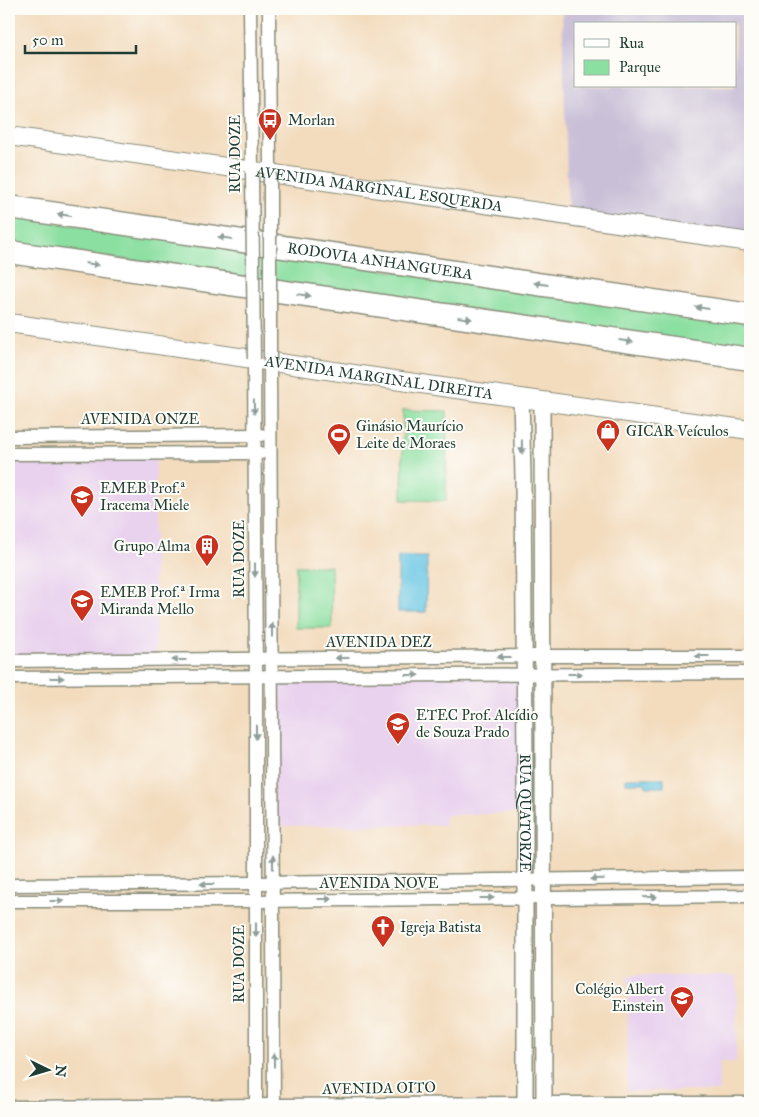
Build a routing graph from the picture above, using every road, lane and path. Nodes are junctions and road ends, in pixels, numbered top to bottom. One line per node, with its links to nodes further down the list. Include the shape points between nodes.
1 (250, 9): 4 (street, RUA DOZE)
2 (269, 9): 5 (street, RUA DOZE)
3 (9, 136): 4 (main road, AVENIDA MARGINAL ESQUERDA)
4 (252, 171): 5 (main road, AVENIDA MARGINAL ESQUERDA); 11 (street, RUA DOZE, bridge)
5 (270, 174): 7 (main road, AVENIDA MARGINAL ESQUERDA); 11 (street, RUA DOZE, bridge)
6 (9, 207): 9 (highway, RODOVIA ANHANGUERA, one-way to 6)
7 (750, 242)
8 (9, 252): 12 (highway, one-way to 12)
9 (750, 315)
10 (9, 323): 11 (main road, AVENIDA MARGINAL DIREITA)
11 (262, 360): 13 (main road, AVENIDA MARGINAL DIREITA); 16 (street, RUA DOZE); 17 (street, RUA DOZE, one-way to 17)
12 (750, 360)
13 (521, 398): 14 (main road, AVENIDA MARGINAL DIREITA); 24 (street, RUA QUATORZE, one-way to 24)
14 (542, 401): 15 (main road, AVENIDA MARGINAL DIREITA); 22 (street, RUA QUATORZE)
15 (750, 430)
16 (271, 434): 17 (street, AVENIDA ONZE); 20 (street, RUA DOZE)
17 (254, 435): 18 (street, AVENIDA ONZE); 19 (street, RUA DOZE)
18 (9, 437)
19 (254, 452): 20 (street); 21 (street); 25 (street, RUA DOZE, one-way to 25)
20 (271, 452): 26 (street, RUA DOZE, one-way to 20)
21 (9, 454)
22 (542, 656): 23 (street, AVENIDA DEZ, one-way to 22); 24 (street, AVENIDA DEZ); 30 (street, RUA QUATORZE)
23 (750, 656)
24 (524, 657): 26 (street, AVENIDA DEZ, one-way to 26); 29 (street, RUA QUATORZE)
25 (256, 659): 26 (street, AVENIDA DEZ); 27 (street, AVENIDA DEZ, one-way to 27); 32 (street, RUA DOZE)
26 (272, 659): 31 (street, RUA DOZE)
27 (9, 661)
28 (750, 673): 30 (street, one-way to 28)
29 (524, 674): 30 (street); 31 (street, one-way to 29); 35 (street, RUA QUATORZE)
30 (542, 675): 36 (street, RUA QUATORZE)
31 (272, 676): 32 (street); 38 (street, RUA DOZE, one-way to 31)
32 (256, 677): 33 (street, one-way to 32); 37 (street, RUA DOZE, one-way to 37)
33 (9, 678)
34 (750, 877): 36 (street, AVENIDA NOVE, one-way to 36)
35 (525, 880): 36 (street, AVENIDA NOVE); 38 (street, AVENIDA NOVE); 41 (street, RUA QUATORZE)
36 (543, 880): 42 (street, RUA QUATORZE)
37 (256, 883): 38 (street, AVENIDA NOVE); 39 (street, AVENIDA NOVE, one-way to 39); 45 (street, RUA DOZE)
38 (273, 883): 43 (street, RUA DOZE)
39 (9, 885)
40 (750, 896): 42 (street, AVENIDA NOVE, one-way to 40)
41 (525, 898): 42 (street, AVENIDA NOVE); 43 (street, AVENIDA NOVE, one-way to 41); 47 (street, RUA QUATORZE)
42 (543, 898): 48 (street, RUA QUATORZE)
43 (273, 900): 45 (street, AVENIDA NOVE); 51 (street, RUA DOZE, one-way to 43)
44 (9, 901): 45 (street, AVENIDA NOVE, one-way to 45)
45 (256, 901): 50 (street, RUA DOZE, one-way to 50)
46 (750, 1103): 48 (street, AVENIDA OITO)
47 (525, 1106): 48 (street, AVENIDA OITO); 51 (street, AVENIDA OITO)
48 (544, 1106)
49 (9, 1107): 50 (street, AVENIDA OITO)
50 (256, 1107): 51 (street, AVENIDA OITO)
51 (274, 1107)

